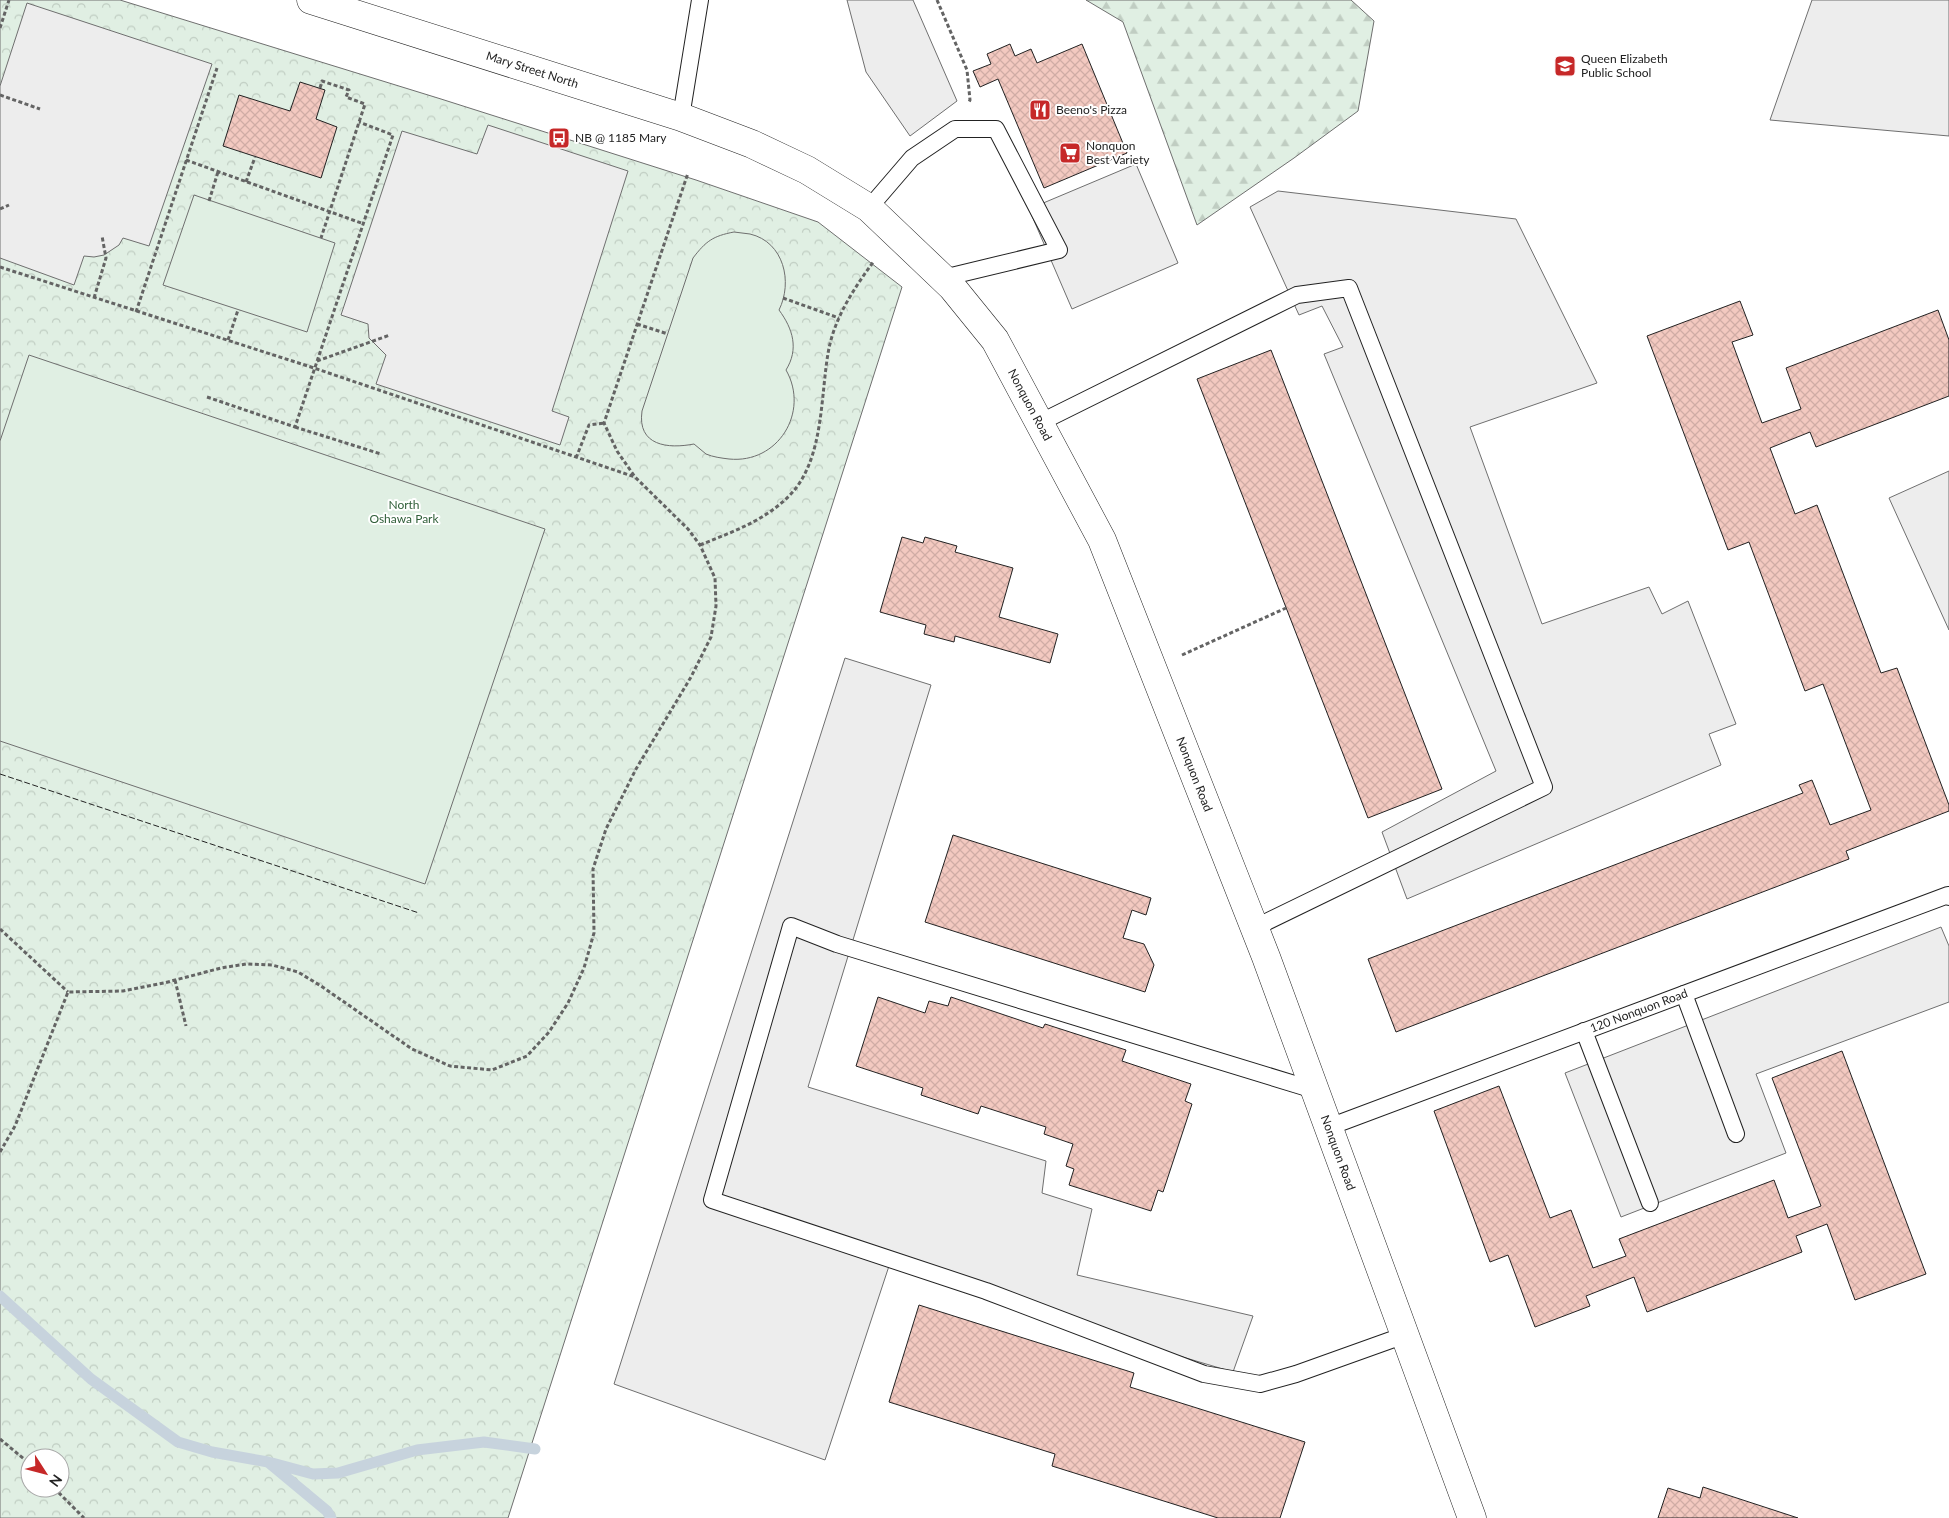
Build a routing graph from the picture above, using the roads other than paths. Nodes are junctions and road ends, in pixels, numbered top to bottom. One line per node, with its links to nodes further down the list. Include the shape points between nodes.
1 (700, 0): 3 (lane)
2 (318, 1): 3 (street, Mary Street North)
3 (681, 117): 4 (street, Mary Street North)
4 (752, 144): 5 (street, Nonquon Road, via 807,170)
5 (869, 208): 6 (street, Nonquon Road); 6 (lane, via 912,158 955,129 996,129 1059,250)
6 (943, 278): 7 (street, Nonquon Road, via 995,340)
7 (1039, 423): 9 (street, Nonquon Road, via 1102,540); 9 (lane, via 1297,295 1349,288 1544,787)
8 (1949, 896): 10 (lane, 120 Nonquon Road)
9 (1254, 928): 12 (street, Nonquon Road)
10 (1684, 994): 11 (lane, 120 Nonquon Road); 14 (lane)
11 (1584, 1031): 13 (lane, 120 Nonquon Road); 15 (lane)
12 (1314, 1090): 13 (street, Nonquon Road); 16 (lane, via 837,944 792,926 712,1200 986,1291 1204,1374 1260,1384)
13 (1329, 1127): 16 (street, Nonquon Road)
14 (1736, 1134)
15 (1650, 1204)
16 (1405, 1335): 17 (street, Nonquon Road)
17 (1472, 1518)

